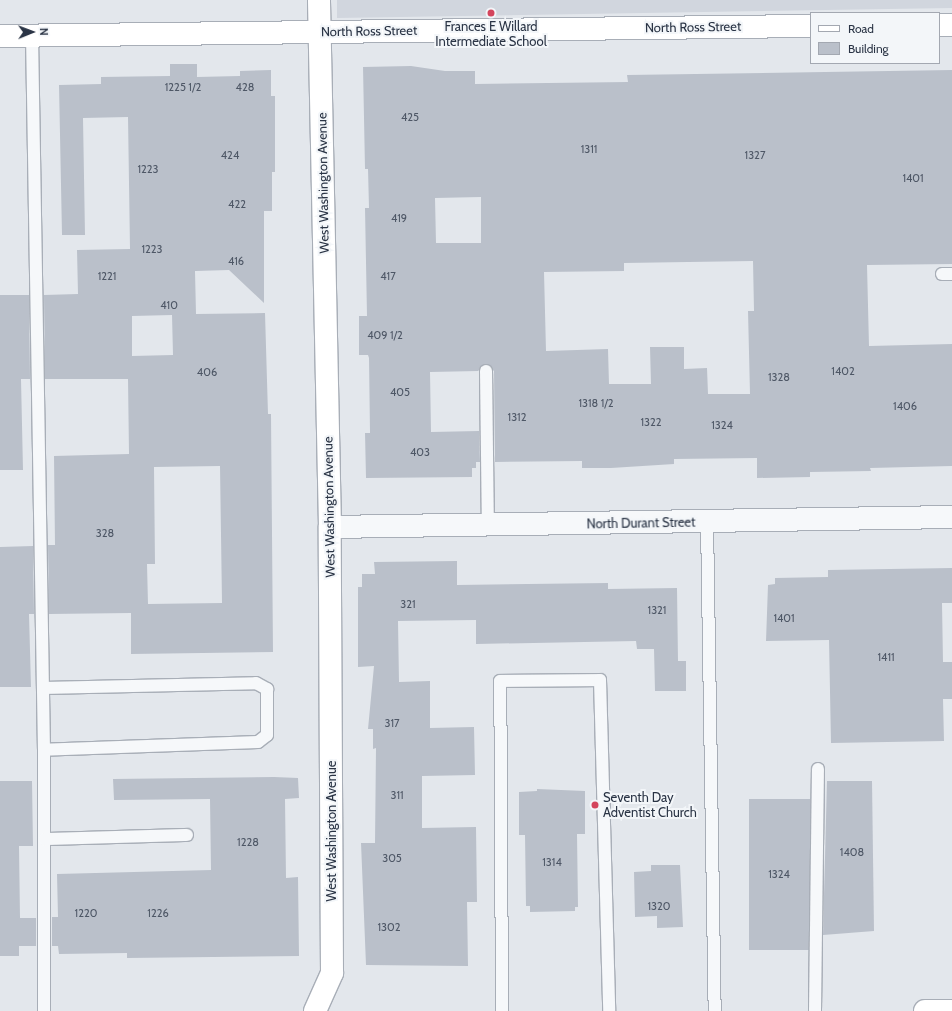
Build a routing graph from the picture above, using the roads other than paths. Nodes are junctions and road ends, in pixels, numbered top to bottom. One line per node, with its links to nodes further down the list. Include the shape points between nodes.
1 (319, 0): 5 (street, West Washington Avenue)
2 (940, 25): 3 (street)
3 (952, 25)
4 (810, 26): 5 (street, North Ross Street)
5 (320, 31): 6 (street, North Ross Street); 12 (street, West Washington Avenue)
6 (32, 35): 7 (street, North Ross Street); 13 (lane)
7 (0, 36)
8 (486, 371): 11 (lane)
9 (952, 517): 10 (street, North Durant Street)
10 (707, 522): 11 (street, North Durant Street); 22 (lane)
11 (488, 525): 12 (street, North Durant Street)
12 (330, 527): 19 (street, West Washington Avenue, via 332,973)
13 (43, 688): 14 (lane); 14 (lane, via 256,683 266,690 267,697 267,735 258,742)
14 (44, 750): 17 (lane)
15 (818, 769): 23 (lane)
16 (187, 835): 17 (lane)
17 (45, 839): 18 (lane)
18 (44, 1011)
19 (315, 1011)
20 (502, 1011): 21 (lane, via 500,681 600,680)
21 (609, 1011)
22 (715, 1011)
23 (816, 1011)
24 (925, 1011): 25 (street)
25 (952, 1011)

